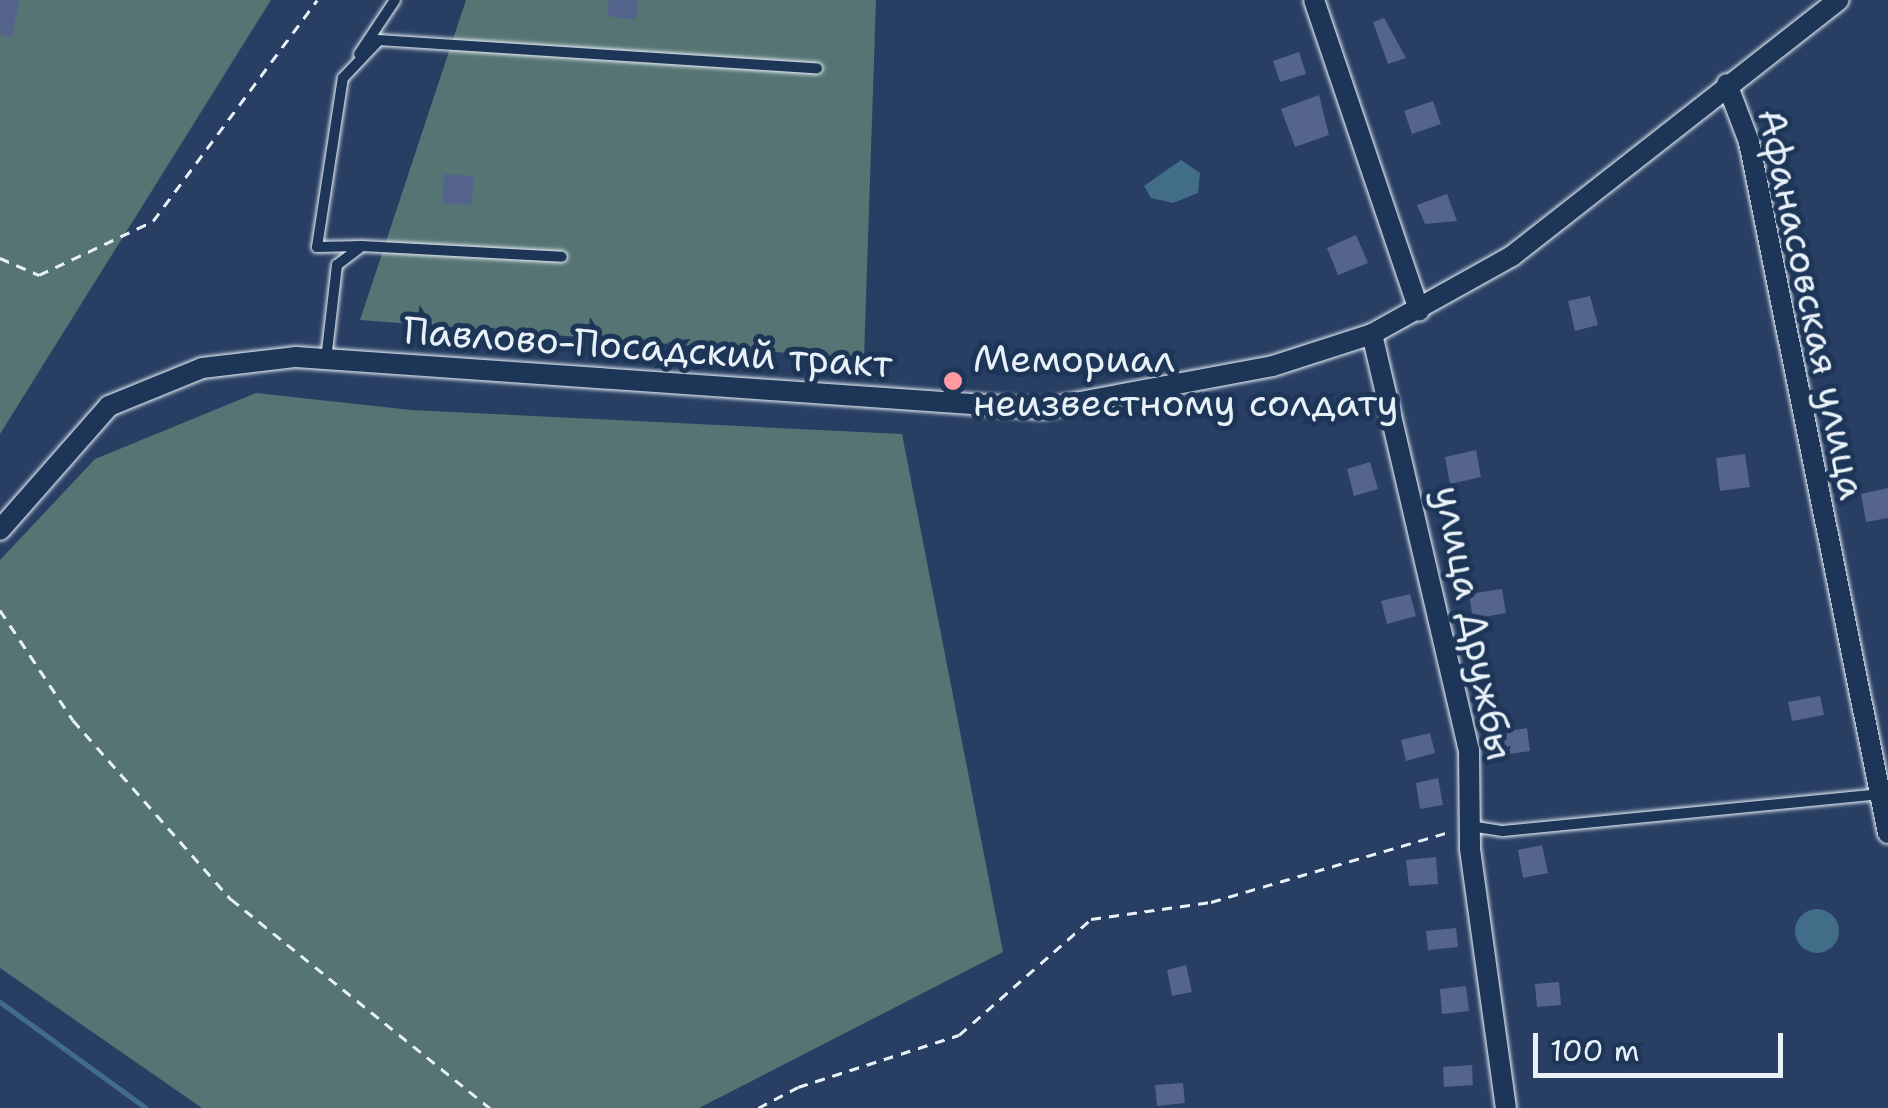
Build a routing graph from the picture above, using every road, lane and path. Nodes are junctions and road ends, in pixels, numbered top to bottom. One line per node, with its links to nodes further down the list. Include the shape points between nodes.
1 (316, 0): 10 (path, via 153,222 39,276)
2 (394, 0): 6 (lane)
3 (1314, 0): 11 (street)
4 (1839, 0): 7 (street, Павлово-Посадский тракт)
5 (817, 68): 6 (lane, via 379,40)
6 (343, 78): 8 (lane, via 317,246)
7 (1727, 84): 11 (street, Павлово-Посадский тракт, via 1512,256); 16 (street, Афанасовская улица, via 1749,142)
8 (362, 246): 9 (lane); 13 (lane, via 337,265)
9 (562, 256)
10 (0, 258)
11 (1419, 310): 12 (street, Павлово-Посадский тракт)
12 (1372, 334): 13 (street, Павлово-Посадский тракт, via 1273,366 1042,409); 17 (street, улица Дружбы, via 1469,750)
13 (326, 360): 14 (street, Павлово-Посадский тракт, via 202,368 108,406)
14 (0, 530)
15 (0, 610): 19 (path, via 74,720 231,898)
16 (1881, 794): 17 (lane, via 1503,831); 18 (street, Афанасовская улица)
17 (1470, 826): 20 (path, via 1211,902 1091,920 959,1034 798,1086); 21 (street, улица Дружбы)
18 (1888, 834)
19 (490, 1108)
20 (758, 1108)
21 (1506, 1108)

